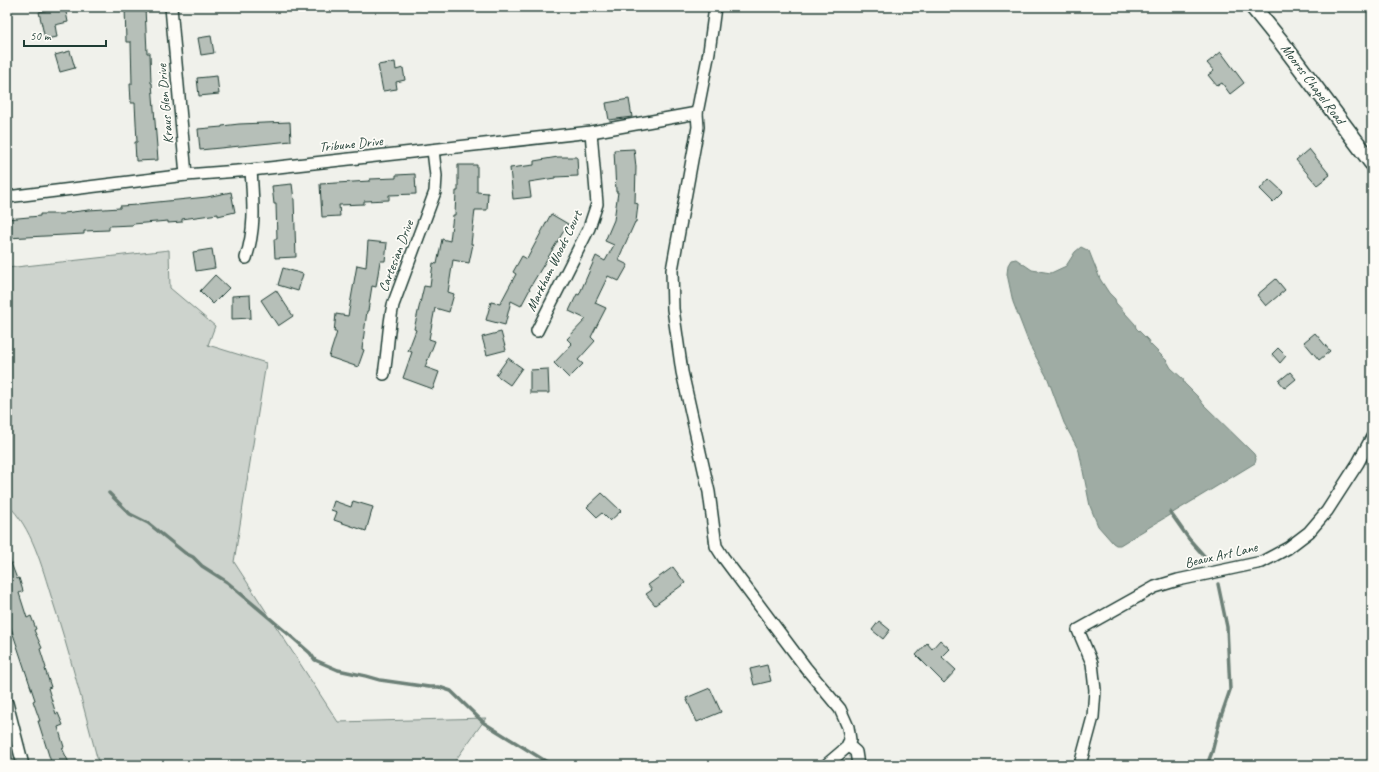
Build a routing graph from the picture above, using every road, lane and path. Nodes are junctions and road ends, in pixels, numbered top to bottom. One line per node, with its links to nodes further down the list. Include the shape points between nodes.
1 (171, 7): 9 (street, Kraus Glen Drive)
2 (715, 7): 4 (street)
3 (1252, 7): 7 (main road, Moores Chapel Road)
4 (697, 113): 5 (street, Tribune Drive); 16 (street, via 698,127 672,270 673,309 682,372 709,492 716,546 806,668 840,709 848,727)
5 (591, 132): 6 (street, Tribune Drive); 12 (street, Markham Woods Court, via 596,204 594,214)
6 (433, 150): 8 (street, Tribune Drive); 13 (street, Cartesian Drive, via 435,192 393,305)
7 (1372, 163)
8 (251, 170): 9 (street, Tribune Drive); 11 (street, via 253,222 251,244)
9 (186, 175): 10 (street, Tribune Drive)
10 (7, 197)
11 (246, 258)
12 (537, 331)
13 (384, 374)
14 (1372, 437): 20 (street, Beaux Art Lane, via 1327,511 1309,532 1288,548 1262,562 1155,587 1078,630 1092,663 1095,690 1093,717)
15 (7, 703): 17 (street)
16 (848, 745): 18 (street); 19 (street, via 856,752)
17 (23, 765)
18 (826, 765)
19 (858, 765)
20 (1080, 765)

